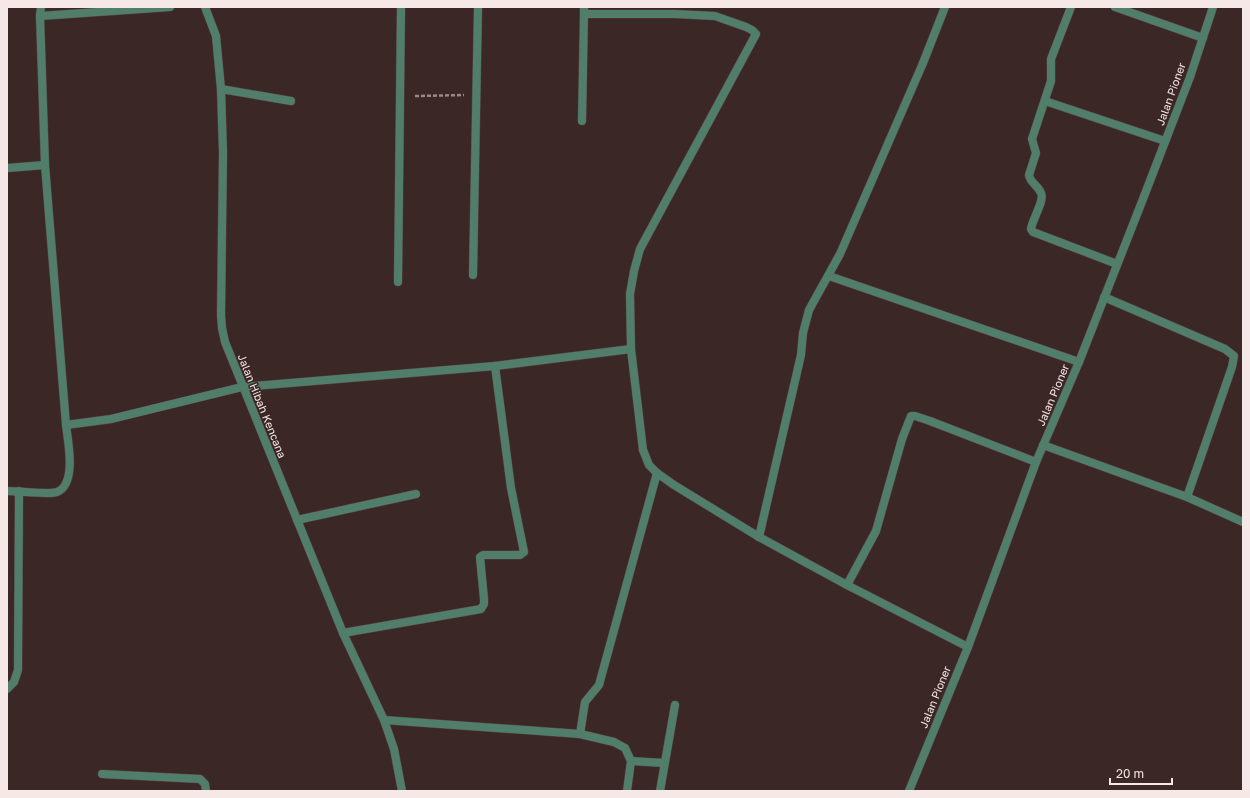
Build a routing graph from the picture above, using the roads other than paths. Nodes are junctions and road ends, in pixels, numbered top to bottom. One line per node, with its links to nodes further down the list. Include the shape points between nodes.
1 (41, 7): 12 (street)
2 (170, 7): 12 (street)
3 (205, 7): 15 (street, Jalan Hibah Kencana, via 216,36)
4 (401, 7): 25 (street)
5 (478, 7): 23 (street)
6 (718, 7): 13 (street)
7 (945, 7): 24 (street)
8 (1071, 7): 17 (street, via 1051,59 1051,81)
9 (1115, 7): 14 (street)
10 (1213, 7): 14 (street, Jalan Pioner)
11 (584, 10): 13 (street); 18 (street)
12 (40, 16): 20 (street)
13 (715, 16): 27 (street, via 746,27 756,34 640,249 630,294)
14 (1203, 38): 19 (street, Jalan Pioner)
15 (221, 89): 16 (street); 30 (street, Jalan Hibah Kencana, via 221,315 225,342)
16 (291, 101)
17 (1045, 101): 19 (street); 22 (street, via 1032,139 1036,153 1029,175 1041,191 1042,198 1031,229 1033,232)
18 (582, 121)
19 (1165, 141): 22 (street, Jalan Pioner)
20 (45, 165): 21 (street); 31 (street)
21 (7, 168)
22 (1117, 264): 26 (street, Jalan Pioner)
23 (473, 276)
24 (829, 276): 28 (street); 41 (street, via 810,310 803,333 801,355)
25 (398, 282)
26 (1104, 297): 28 (street, Jalan Pioner); 38 (street, via 1225,349 1234,356)
27 (631, 349): 29 (street); 34 (street, via 643,450 649,465)
28 (1079, 362): 32 (street, Jalan Pioner)
29 (495, 366): 30 (street); 43 (street, via 511,488 523,554 480,557 484,599 481,609)
30 (242, 387): 31 (street, via 111,418); 39 (street, Jalan Hibah Kencana)
31 (66, 425): 36 (street, via 70,473 65,485 57,492)
32 (1044, 445): 33 (street, Jalan Pioner); 38 (street)
33 (1036, 462): 42 (street, via 911,416 876,532); 44 (street, Jalan Pioner)
34 (657, 473): 41 (street); 48 (street, via 599,685 585,702)
35 (7, 490): 36 (street)
36 (19, 491): 45 (street, via 18,670 14,682)
37 (416, 494): 39 (street)
38 (1187, 497): 40 (street)
39 (297, 520): 43 (street, Jalan Hibah Kencana)
40 (1243, 522)
41 (759, 537): 42 (street)
42 (847, 585): 44 (street)
43 (342, 633): 47 (street, Jalan Hibah Kencana)
44 (968, 647): 56 (street, Jalan Pioner)
45 (7, 689)
46 (675, 705): 50 (street)
47 (384, 720): 48 (street); 53 (street, Jalan Hibah Kencana, via 394,748)
48 (580, 734): 49 (street, via 614,742 625,748)
49 (630, 761): 50 (street); 54 (street)
50 (664, 763): 55 (street)
51 (102, 774): 52 (street, via 200,779 205,784)
52 (206, 791)
53 (402, 791)
54 (627, 791)
55 (660, 791)
56 (909, 791)

